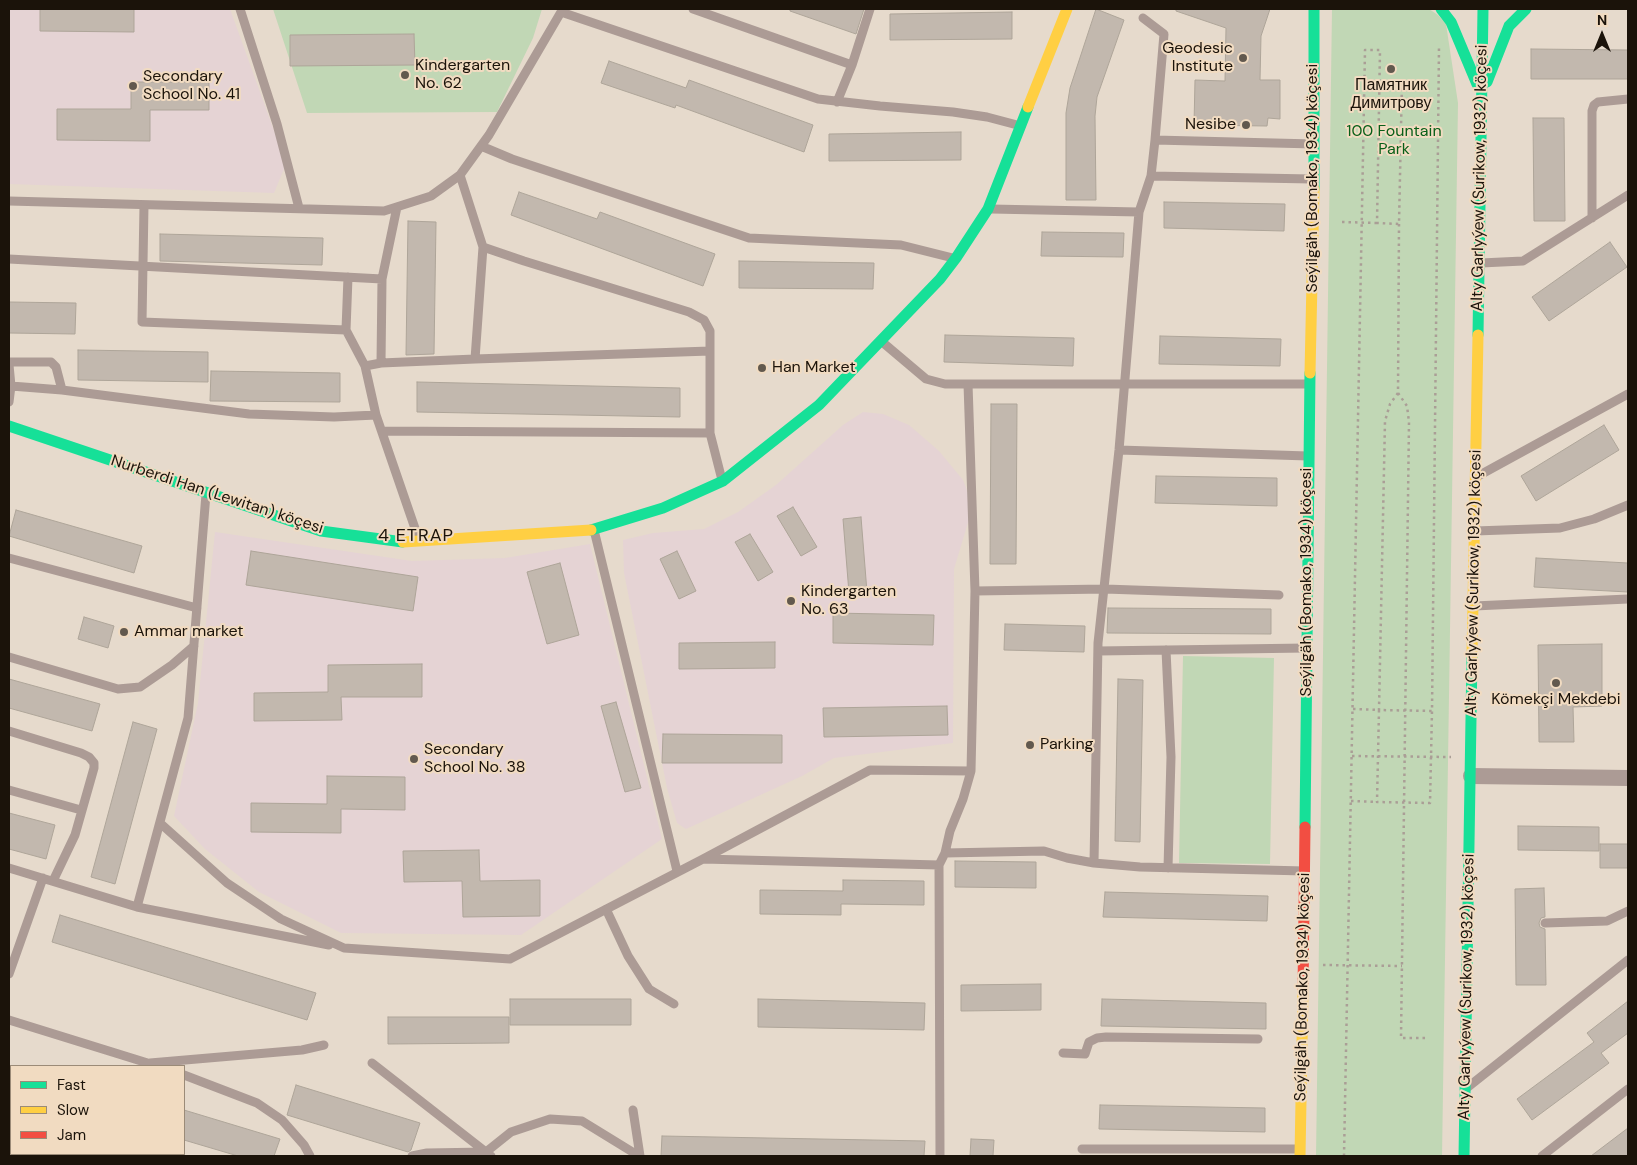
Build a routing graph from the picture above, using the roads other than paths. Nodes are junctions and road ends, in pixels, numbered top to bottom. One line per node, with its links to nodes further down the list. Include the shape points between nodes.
1 (240, 9): 26 (lane, via 277,124)
2 (693, 9): 11 (lane)
3 (870, 9): 11 (lane)
4 (1067, 9): 15 (street, Nurberdi Han (Lewitan) köçesi)
5 (1314, 9): 17 (street, Seýilgäh (Bomako, 1934) köçesi)
6 (1441, 9): 12 (street, via 1458,37)
7 (1483, 9): 12 (street, Alty Garlyýew (Surikow, 1932) köçesi)
8 (1526, 9): 12 (street, via 1509,26)
9 (561, 10): 14 (lane, via 794,92); 18 (lane)
10 (1143, 18): 16 (lane, via 1164,34)
11 (852, 65): 14 (lane)
12 (1481, 95): 33 (street, Alty Garlyýew (Surikow, 1932) köçesi)
13 (1628, 98): 29 (lane, via 1598,102 1592,111)
14 (837, 102): 15 (lane, via 953,112)
15 (1021, 126): 27 (street, Nurberdi Han (Lewitan) köçesi)
16 (1155, 140): 17 (lane); 20 (lane)
17 (1315, 144): 21 (street, Seýilgäh (Bomako, 1934) köçesi)
18 (481, 146): 19 (lane); 31 (lane, via 749,238 900,245)
19 (460, 175): 25 (lane, via 431,196); 30 (lane)
20 (1152, 176): 21 (lane); 28 (lane)
21 (1314, 179): 46 (street, Seýilgäh (Bomako, 1934) köçesi)
22 (1628, 194): 29 (lane)
23 (9, 201): 24 (lane)
24 (144, 204): 26 (lane); 34 (lane)
25 (397, 207): 26 (lane, via 384,211); 36 (lane)
26 (299, 208)
27 (988, 209): 28 (lane); 31 (street, Nurberdi Han (Lewitan) köçesi)
28 (1140, 212): 45 (lane)
29 (1592, 218): 33 (lane, via 1523,262)
30 (483, 247): 39 (lane, via 689,312 704,320 710,332); 40 (lane)
31 (956, 258): 38 (street, Nurberdi Han (Lewitan) köçesi)
32 (9, 259): 34 (lane)
33 (1479, 263): 57 (street, Alty Garlyýew (Surikow, 1932) köçesi)
34 (143, 266): 35 (lane); 37 (lane, via 142,322)
35 (348, 277): 36 (lane); 37 (lane)
36 (382, 278): 42 (lane)
37 (346, 330): 43 (lane)
38 (881, 341): 44 (lane, via 926,379 945,384); 58 (street, Nurberdi Han (Lewitan) köçesi, via 819,405)
39 (710, 351): 40 (lane); 54 (lane)
40 (475, 359): 42 (lane)
41 (9, 363): 47 (lane); 48 (lane, via 51,362 56,367)
42 (381, 363): 43 (lane)
43 (365, 366): 51 (lane)
44 (968, 384): 45 (lane); 66 (lane)
45 (1125, 384): 46 (lane); 55 (lane)
46 (1310, 384): 56 (street, Seýilgäh (Bomako, 1934) köçesi)
47 (11, 386): 48 (lane); 50 (lane)
48 (62, 390): 51 (lane, via 248,414)
49 (1628, 394): 57 (lane)
50 (9, 402)
51 (376, 415): 53 (lane)
52 (9, 426): 59 (street, Nurberdi Han (Lewitan) köçesi)
53 (382, 431): 54 (lane); 63 (lane)
54 (710, 433): 58 (lane)
55 (1119, 450): 56 (lane); 65 (lane)
56 (1308, 456): 72 (street, Seýilgäh (Bomako, 1934) köçesi)
57 (1476, 477): 62 (street, Alty Garlyýew (Surikow, 1932) köçesi)
58 (722, 481): 61 (street, Nurberdi Han (Lewitan) köçesi, via 662,508)
59 (206, 492): 63 (street, Nurberdi Han (Lewitan) köçesi, via 321,531); 70 (lane)
60 (1628, 505): 62 (lane, via 1560,528)
61 (594, 530): 63 (street, Nurberdi Han (Lewitan) köçesi); 89 (lane)
62 (1475, 531): 69 (street, Alty Garlyýew (Surikow, 1932) köçesi)
63 (420, 542)
64 (9, 558): 70 (lane)
65 (1105, 589): 66 (lane); 67 (lane); 74 (lane)
66 (975, 591): 77 (lane)
67 (1279, 595)
68 (1628, 599): 69 (lane)
69 (1474, 606): 78 (street, Alty Garlyýew (Surikow, 1932) köçesi)
70 (197, 608): 71 (lane)
71 (194, 646): 75 (lane, via 140,687 118,689); 82 (lane, via 188,718)
72 (1306, 648): 73 (lane); 90 (street, Seýilgäh (Bomako, 1934) köçesi)
73 (1166, 650): 74 (lane); 88 (lane, via 1171,757)
74 (1098, 652): 85 (lane)
75 (9, 657)
76 (9, 731): 81 (lane, via 82,753 92,760 94,768)
77 (971, 771): 83 (lane); 84 (lane, via 870,770)
78 (1471, 776): 79 (street); 108 (street, Alty Garlyýew (Surikow, 1932) köçesi)
79 (1628, 778)
80 (9, 790): 81 (lane)
81 (82, 810): 92 (lane, via 75,835)
82 (160, 823): 93 (lane); 97 (lane, via 227,883 281,919)
83 (945, 853): 85 (lane, via 1044,851); 86 (lane)
84 (703, 859): 86 (lane); 89 (lane)
85 (1094, 863): 88 (lane)
86 (939, 865): 118 (lane)
87 (9, 868): 91 (lane)
88 (1168, 868): 90 (lane)
89 (677, 871): 94 (lane)
90 (1305, 871): 113 (street, Seýilgäh (Bomako, 1934) köçesi)
91 (43, 878): 92 (lane); 99 (lane)
92 (54, 881): 93 (lane)
93 (137, 907): 97 (lane)
94 (606, 909): 97 (lane, via 510,959); 100 (lane, via 628,956 649,989)
95 (1628, 911): 96 (lane, via 1607,921)
96 (1545, 923)
97 (344, 948)
98 (1628, 960): 108 (lane)
99 (9, 974)
100 (674, 1004)
101 (9, 1020): 106 (lane)
102 (1258, 1040): 104 (lane, via 1106,1037 1089,1042 1085,1054)
103 (324, 1045): 106 (lane)
104 (1063, 1053)
105 (372, 1063): 114 (lane)
106 (149, 1065)
107 (185, 1075): 115 (lane, via 257,1103 282,1120)
108 (1466, 1088): 119 (street, Alty Garlyýew (Surikow, 1932) köçesi)
109 (1628, 1090): 120 (lane)
110 (632, 1110): 117 (lane)
111 (1082, 1149): 112 (lane)
112 (1273, 1153): 113 (lane)
113 (1300, 1153)
114 (488, 1154): 116 (lane, via 426,1153); 117 (lane, via 511,1132 550,1119 582,1121)
115 (310, 1156)
116 (412, 1156)
117 (639, 1156)
118 (940, 1156)
119 (1464, 1156)
120 (1542, 1156)

